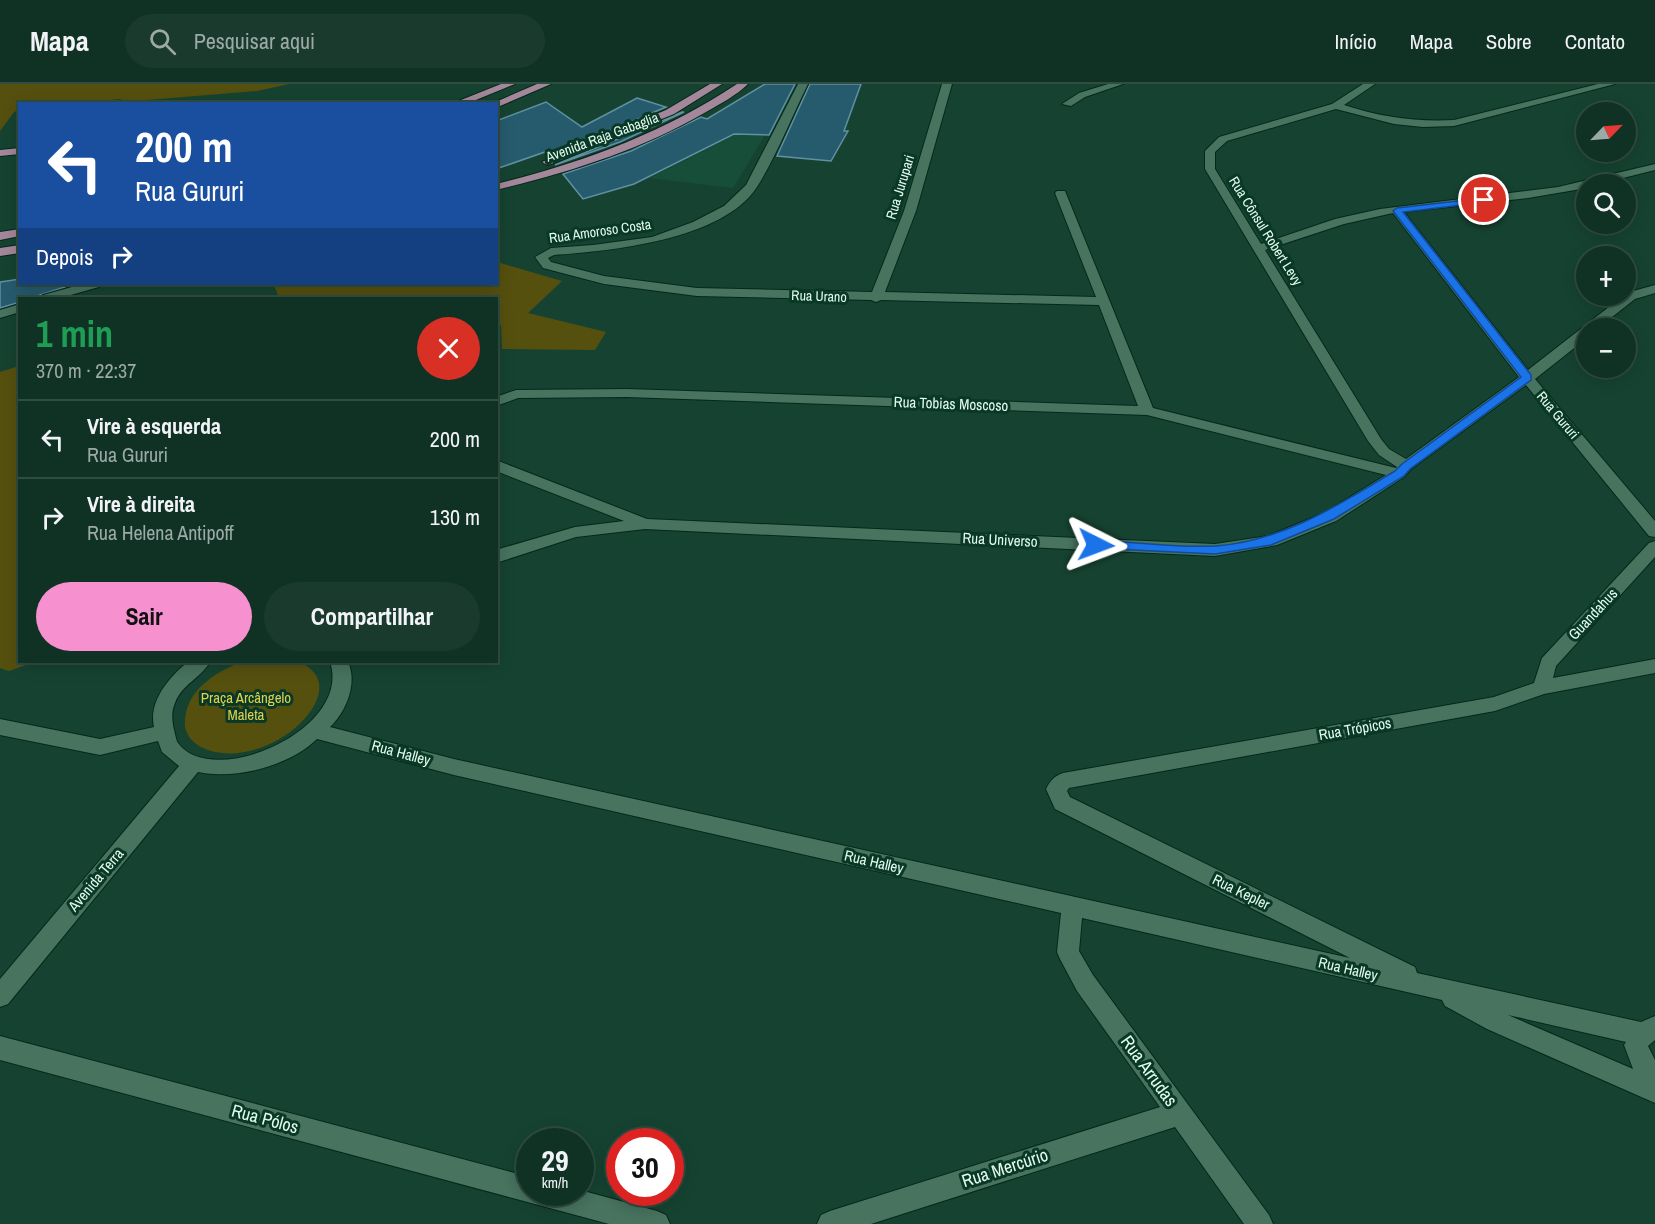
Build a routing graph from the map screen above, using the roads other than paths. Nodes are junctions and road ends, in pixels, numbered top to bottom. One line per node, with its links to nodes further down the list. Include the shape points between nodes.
1 (510, 84): 10 (main road)
2 (546, 84): 11 (main road)
3 (717, 84): 20 (main road, Avenida Raja Gabaglia, via 670,112 562,157)
4 (744, 84): 21 (main road, Avenida Raja Gabaglia, via 631,145)
5 (803, 84): 32 (street, Rua Amoroso Costa, via 751,187 728,208 697,225 654,240 551,252)
6 (947, 84): 39 (street, Rua Jurupari, via 910,212)
7 (1118, 84): 12 (street)
8 (1370, 84): 13 (street, Rua Cônsul Robert Levy)
9 (1610, 84): 13 (street, via 1445,124 1396,123)
10 (461, 102)
11 (498, 103)
12 (1067, 104)
13 (1336, 106): 29 (street, Rua Cônsul Robert Levy, via 1223,139 1210,151 1210,169)
14 (18, 151): 15 (main road)
15 (0, 153)
16 (18, 158): 17 (main road)
17 (0, 160)
18 (1655, 167): 19 (street)
19 (1629, 174)
20 (498, 176)
21 (498, 186)
22 (1576, 187): 24 (street)
23 (1061, 194): 41 (street)
24 (1397, 211): 29 (street, via 1352,218); 48 (street, Rua Gururi)
25 (18, 221): 26 (main road)
26 (0, 225)
27 (18, 232): 28 (main road)
28 (0, 236)
29 (1260, 248): 52 (street, Rua Cônsul Robert Levy, via 1375,441)
30 (18, 249): 31 (main road)
31 (0, 252)
32 (541, 257): 39 (street, Rua Urano, via 547,265 604,280 697,292)
33 (18, 260): 34 (main road)
34 (0, 263)
35 (92, 285): 38 (street)
36 (1655, 289): 37 (street)
37 (1636, 294)
38 (51, 297)
39 (876, 298): 41 (street, Rua Urano)
40 (1636, 298): 42 (street)
41 (1104, 301): 50 (street)
42 (1655, 304)
43 (1618, 306): 46 (street, Rua Universo)
44 (18, 309): 45 (street)
45 (0, 314)
46 (1603, 318)
47 (1576, 339): 48 (street, Rua Universo)
48 (1527, 378): 52 (street, Rua Universo); 54 (street, Rua Gururi)
49 (498, 401): 50 (street, Rua Tobias Moscoso, via 516,394 627,393)
50 (1147, 411): 52 (street, Rua Tobias Moscoso)
51 (498, 466): 53 (street)
52 (1403, 470): 53 (street, Rua Universo, via 1330,516 1300,529 1271,541 1215,550)
53 (645, 524): 56 (street, Rua Universo, via 575,532)
54 (1655, 532)
55 (1655, 547): 60 (street, Guandahus, via 1548,663)
56 (498, 557)
57 (339, 663): 62 (street, via 344,681 339,700)
58 (193, 664): 63 (street, via 162,711)
59 (1655, 666): 60 (street, Rua Trópicos)
60 (1542, 687): 65 (street, Rua Trópicos, via 1494,704 1063,781)
61 (0, 727): 63 (street, via 100,747)
62 (316, 731): 64 (street, via 263,761 233,767); 66 (street, Rua Halley, via 454,767)
63 (162, 733): 64 (street, via 173,751)
64 (193, 764): 68 (street, Avenida Terra)
65 (1056, 789): 67 (street, Rua Kepler, via 1062,803)
66 (1072, 907): 67 (street, Rua Halley); 73 (street, Rua Arrudas, via 1068,952 1085,983)
67 (1434, 988): 69 (street, Rua Halley); 72 (street, Rua Halley, via 1495,1021)
68 (0, 996)
69 (1648, 1030): 71 (street, via 1636,1045)
70 (0, 1048): 74 (street, Rua Pólos)
71 (1655, 1082)
72 (1655, 1091)
73 (1180, 1113): 77 (street, Rua Mercúrio); 78 (street, Rua Arrudas)
74 (516, 1186)
75 (591, 1206): 76 (street)
76 (657, 1224)
77 (831, 1224)
78 (1260, 1224)

